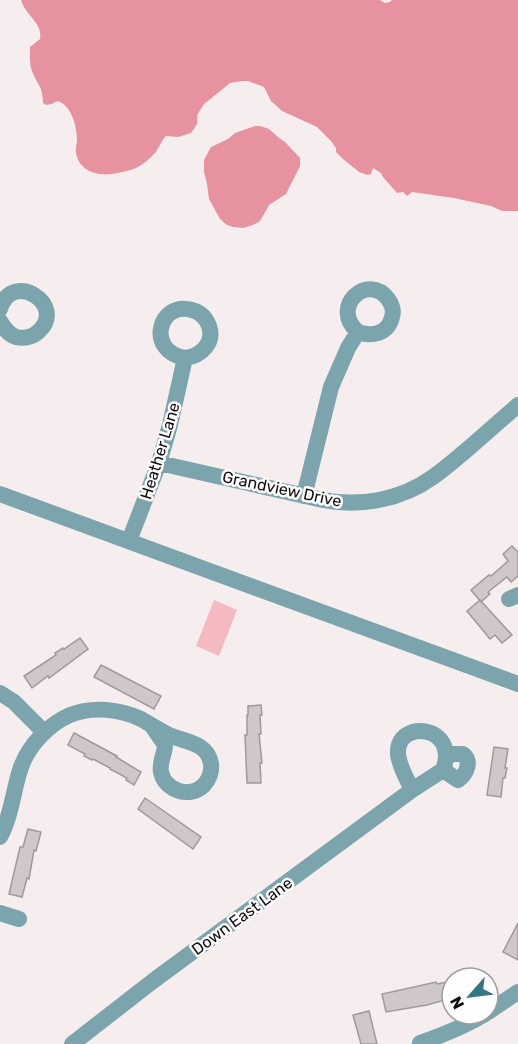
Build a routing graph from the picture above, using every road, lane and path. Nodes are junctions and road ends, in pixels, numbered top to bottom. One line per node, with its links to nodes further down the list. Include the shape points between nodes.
1 (0, 309): 2 (street, via 6,297 29,292 42,301 46,315 41,328 29,337 15,336)
2 (1, 326)
3 (358, 332): 8 (street, via 330,387)
4 (185, 358): 6 (street, Heather Lane)
5 (518, 405): 8 (street, Grandview Drive, via 433,477 410,490 360,503)
6 (159, 463): 8 (street, Grandview Drive); 9 (street, Heather Lane)
7 (0, 494): 9 (street)
8 (304, 496)
9 (129, 541): 10 (street)
10 (518, 684)
11 (0, 693): 13 (street)
12 (152, 726): 13 (street, via 126,714 95,710 69,716)
13 (44, 732): 15 (street, via 21,767)
14 (412, 790): 14 (street, Down East Lane, via 445,763 443,744 430,732 417,730 399,745 398,756); 22 (street, Down East Lane)
15 (0, 837)
16 (0, 913): 17 (street)
17 (19, 919)
18 (518, 992): 19 (street)
19 (500, 1004)
20 (464, 1026): 21 (street)
21 (420, 1043)
22 (72, 1044)

